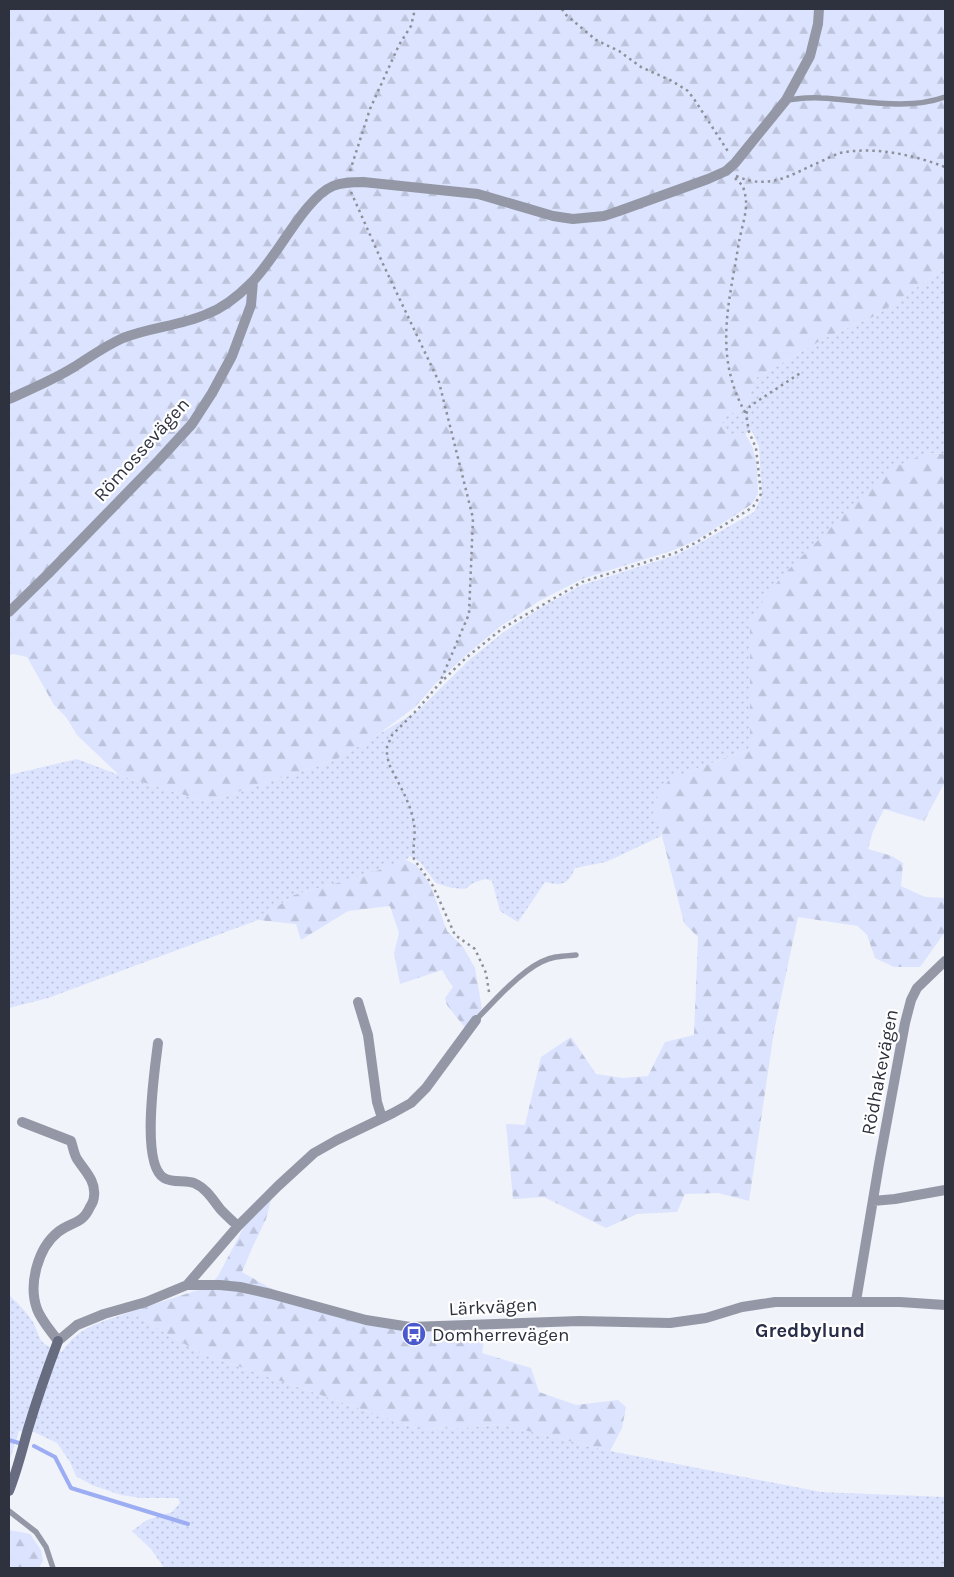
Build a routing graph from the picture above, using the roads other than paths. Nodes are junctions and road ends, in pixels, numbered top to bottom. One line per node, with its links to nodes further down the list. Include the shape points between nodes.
1 (819, 9): 3 (street, via 810,56)
2 (945, 97): 3 (lane, via 912,103 818,98)
3 (786, 100): 4 (street, via 726,171 604,216 572,219 478,194 393,184 347,182 332,186 309,206)
4 (253, 281): 5 (street, via 206,315 122,338 46,383); 6 (street, Römossevägen, via 251,305 232,356 192,424)
5 (9, 399)
6 (9, 612)
7 (576, 955): 10 (lane, via 557,956 526,971)
8 (945, 961): 15 (street, Rödhakevägen, via 917,988 905,1023)
9 (358, 1002): 12 (street, via 368,1035)
10 (476, 1020): 12 (street, via 426,1088 411,1103)
11 (158, 1043): 16 (street, via 152,1114 153,1162 164,1178 203,1187)
12 (382, 1118): 16 (street, via 314,1154)
13 (22, 1122): 20 (street, via 71,1141 76,1157 92,1180 95,1197 86,1217 49,1240 36,1270 34,1296 37,1309)
14 (945, 1190): 15 (street)
15 (873, 1201): 18 (street, Rödhakevägen)
16 (238, 1226): 17 (street)
17 (187, 1286): 18 (street, Lärkvägen, via 240,1287 366,1320 410,1327 579,1320 670,1323 706,1318 758,1304); 20 (street, Lärkvägen, via 77,1325)
18 (856, 1301): 19 (street, Lärkvägen)
19 (945, 1305)
20 (58, 1341): 21 (street, Lärkvägen)
21 (9, 1491)
22 (9, 1512): 23 (lane, via 36,1532 46,1547)
23 (53, 1568)

